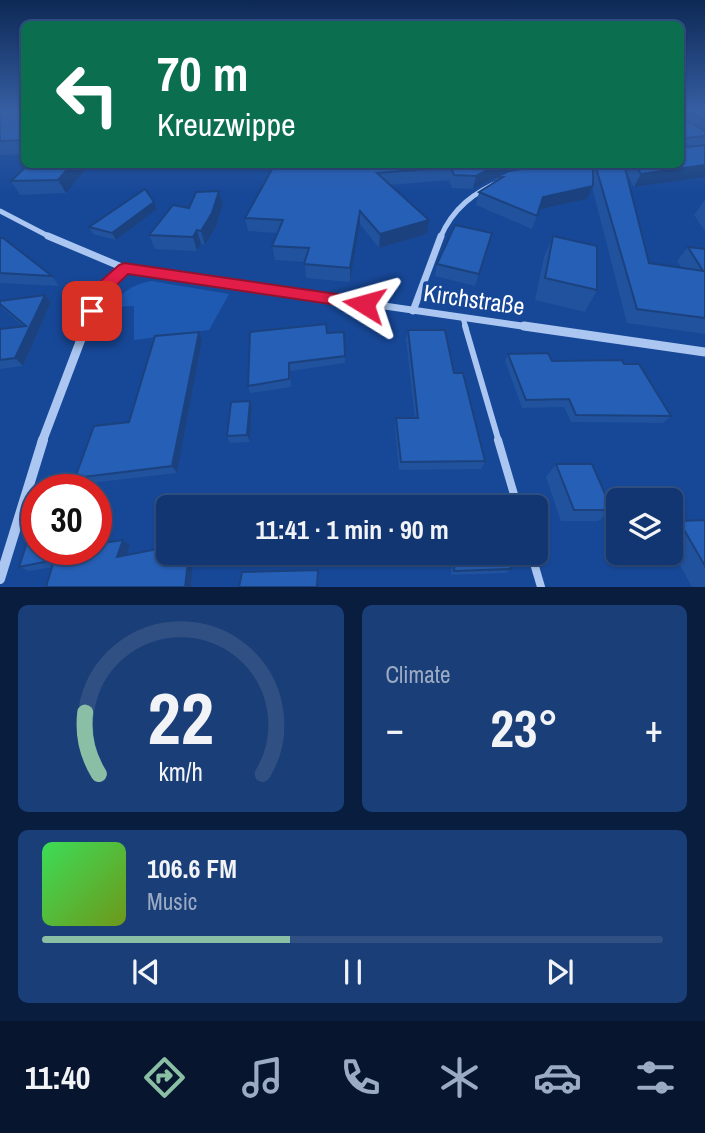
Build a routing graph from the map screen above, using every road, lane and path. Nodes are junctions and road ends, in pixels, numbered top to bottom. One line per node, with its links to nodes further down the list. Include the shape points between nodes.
1 (514, 178): 4 (street, via 478,189 449,216)
2 (0, 211): 3 (street, Kirchstraße)
3 (124, 268): 4 (street, Kirchstraße); 9 (street, via 99,292 42,443)
4 (413, 311): 5 (street, Kirchstraße)
5 (463, 318): 6 (street, Kirchstraße); 7 (lane)
6 (705, 352)
7 (514, 495)
8 (535, 565): 10 (lane)
9 (0, 579)
10 (541, 587)

